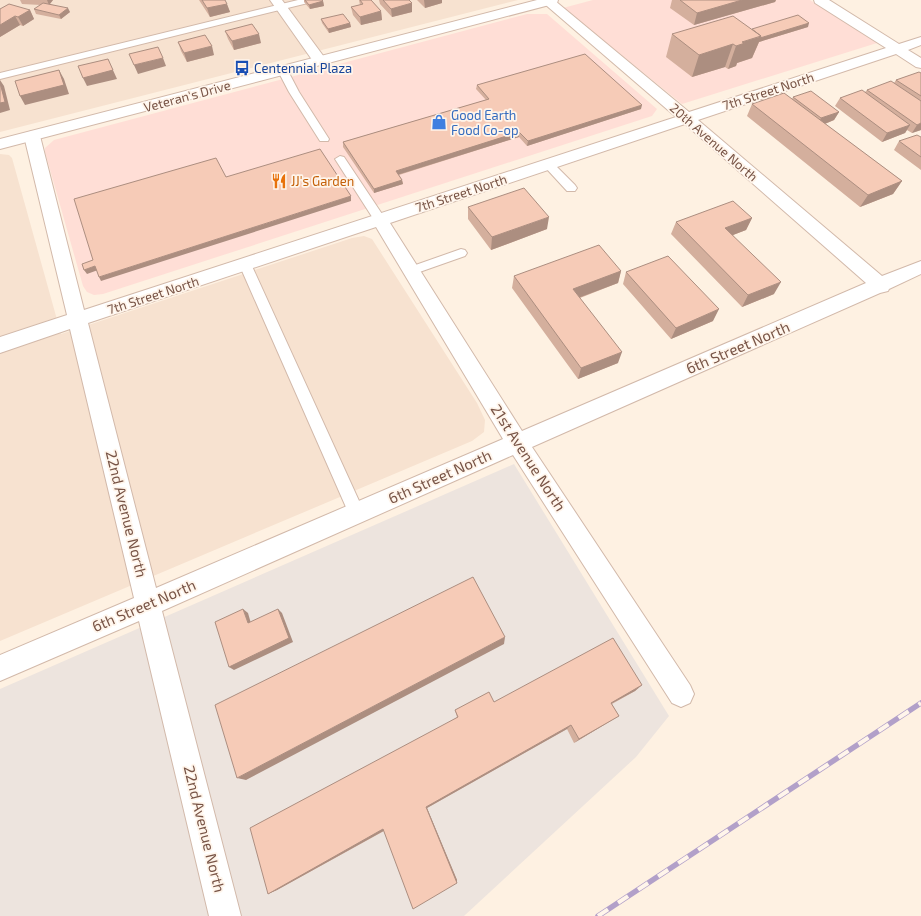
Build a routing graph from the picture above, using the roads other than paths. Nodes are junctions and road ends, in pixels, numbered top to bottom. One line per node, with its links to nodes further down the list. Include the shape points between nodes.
1 (309, 0): 4 (lane)
2 (549, 0): 9 (street, Veteran's Drive); 13 (street, 20th Avenue North)
3 (820, 0): 6 (street)
4 (278, 4): 9 (street); 12 (lane)
5 (868, 18): 6 (street)
6 (855, 22): 8 (street)
7 (921, 41): 8 (street, 7th Street North)
8 (898, 49): 10 (street); 13 (street, 7th Street North)
9 (320, 61): 11 (street, Veteran's Drive)
10 (921, 64)
11 (283, 70): 14 (street, Veteran's Drive); 15 (lane)
12 (0, 76)
13 (687, 118): 18 (street, 7th Street North); 25 (street, 20th Avenue North)
14 (32, 136): 16 (street, Veteran's Drive); 26 (street, 22nd Avenue North)
15 (324, 139)
16 (0, 144)
17 (340, 159): 20 (lane)
18 (548, 164): 19 (lane); 20 (street, 7th Street North)
19 (571, 188)
20 (380, 220): 22 (street, 7th Street North); 24 (street, 21st Avenue North)
21 (461, 253): 24 (lane)
22 (245, 264): 26 (street, 7th Street North); 29 (lane)
23 (921, 267): 25 (street, 6th Street North)
24 (411, 271): 28 (street, 21st Avenue North)
25 (881, 286): 28 (street, 6th Street North)
26 (77, 319): 27 (street, 7th Street North); 30 (street, 22nd Avenue North)
27 (0, 345)
28 (517, 443): 29 (street, 6th Street North); 32 (street, 21st Avenue North)
29 (357, 514): 30 (street, 6th Street North)
30 (149, 604): 31 (street, 6th Street North); 33 (street, 22nd Avenue North)
31 (0, 668)
32 (681, 694)
33 (225, 916)

